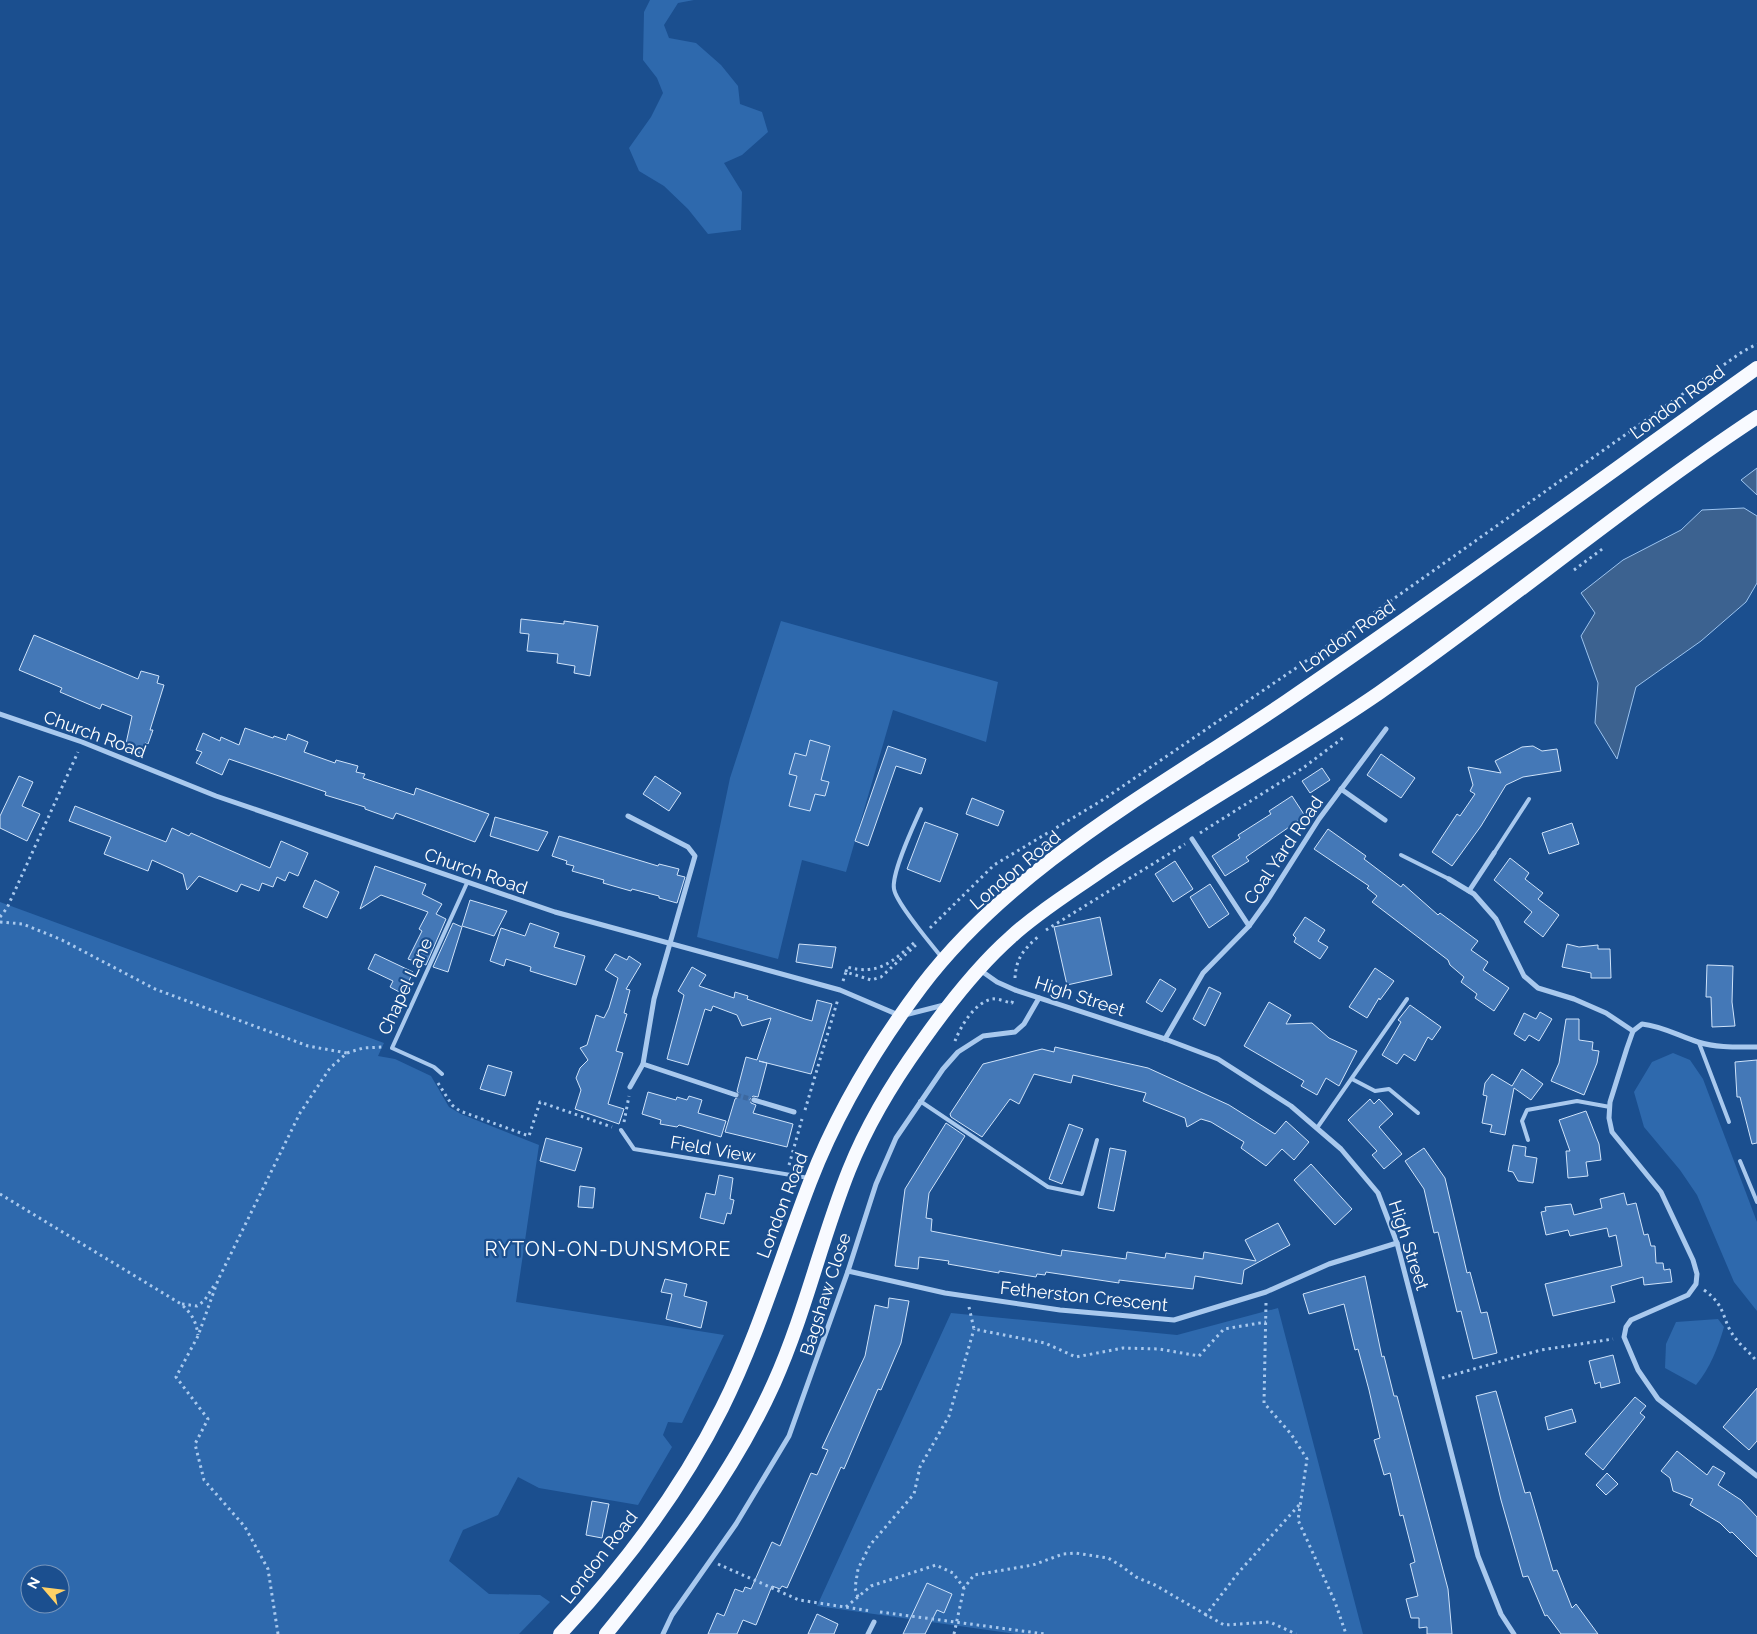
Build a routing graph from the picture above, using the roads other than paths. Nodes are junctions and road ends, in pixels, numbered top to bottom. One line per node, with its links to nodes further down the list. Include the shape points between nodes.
1 (1757, 368): 18 (highway, London Road, via 1284,703 1142,794 1019,886)
2 (1757, 417): 19 (highway, via 1703,453 1443,648 1302,744 1156,833 1040,914 1009,938)
3 (0, 714): 14 (street, Church Road, via 82,742 216,796)
4 (1386, 729): 5 (street, Coal Yard Road)
5 (1341, 789): 9 (street, Coal Yard Road); 16 (street, Coal Yard Road, via 1302,842)
6 (1529, 799): 11 (lane)
7 (921, 809): 18 (lane, via 896,874 894,889)
8 (628, 816): 17 (street, via 688,847 695,856)
9 (1385, 820)
10 (1192, 839): 16 (street, Coal Yard Road)
11 (1494, 853): 15 (street)
12 (1401, 855): 13 (lane)
13 (1449, 879): 15 (street)
14 (467, 883): 17 (street, Church Road, via 555,912); 29 (lane, Chapel Lane, via 392,1048 434,1067)
15 (1468, 891): 24 (street, via 1496,919 1524,976 1538,988 1606,1013)
16 (1249, 926): 25 (street, Coal Yard Road, via 1203,972)
17 (669, 942): 23 (street, Church Road, via 840,990); 28 (street, via 654,999)
18 (943, 960): 23 (highway, London Road)
19 (980, 970): 20 (street, High Street, via 997,982); 22 (highway)
20 (1039, 998): 25 (street, High Street); 34 (street, Bagshaw Close, via 1024,1024 1015,1032 983,1036 958,1052)
21 (1407, 999): 30 (lane)
22 (951, 1003): 23 (street); 51 (highway, via 921,1042 863,1137 839,1196 776,1380 736,1458 670,1553)
23 (901, 1016): 44 (highway, London Road, via 854,1090)
24 (1633, 1031): 26 (street, via 1642,1024 1654,1025); 35 (street)
25 (1166, 1039): 39 (street, High Street, via 1218,1060 1292,1106)
26 (1699, 1043): 27 (street); 38 (lane)
27 (1757, 1047)
28 (643, 1064): 31 (street); 32 (street)
29 (442, 1074)
30 (1352, 1079): 37 (lane, via 1374,1091 1389,1089); 39 (lane)
31 (630, 1087)
32 (736, 1095)
33 (754, 1100): 36 (street)
34 (920, 1101): 41 (lane, via 1048,1187 1082,1194); 47 (street, Bagshaw Close, via 882,1166)
35 (1610, 1107): 42 (lane, via 1577,1100 1527,1110 1522,1121); 48 (street, via 1612,1132 1662,1192 1697,1274 1696,1284 1688,1295 1631,1320 1624,1337 1638,1370 1658,1399)
36 (794, 1112)
37 (1418, 1113)
38 (1729, 1122)
39 (1317, 1128): 46 (street, High Street, via 1341,1149 1378,1193)
40 (620, 1130): 44 (lane, Field View, via 634,1149)
41 (1097, 1140)
42 (1528, 1140)
43 (1740, 1161): 45 (lane)
44 (811, 1178): 50 (highway, London Road, via 740,1367 686,1474 634,1546)
45 (1757, 1202)
46 (1397, 1243): 47 (street, Fetherston Crescent, via 1329,1264 1266,1292 1174,1320 1060,1310 966,1296); 54 (street, High Street, via 1478,1556 1500,1614)
47 (848, 1271): 52 (street, Bagshaw Close, via 789,1436 754,1498 672,1615)
48 (1757, 1476)
49 (874, 1622): 53 (street)
50 (560, 1634)
51 (606, 1634)
52 (663, 1634)
53 (868, 1634)
54 (1514, 1634)

